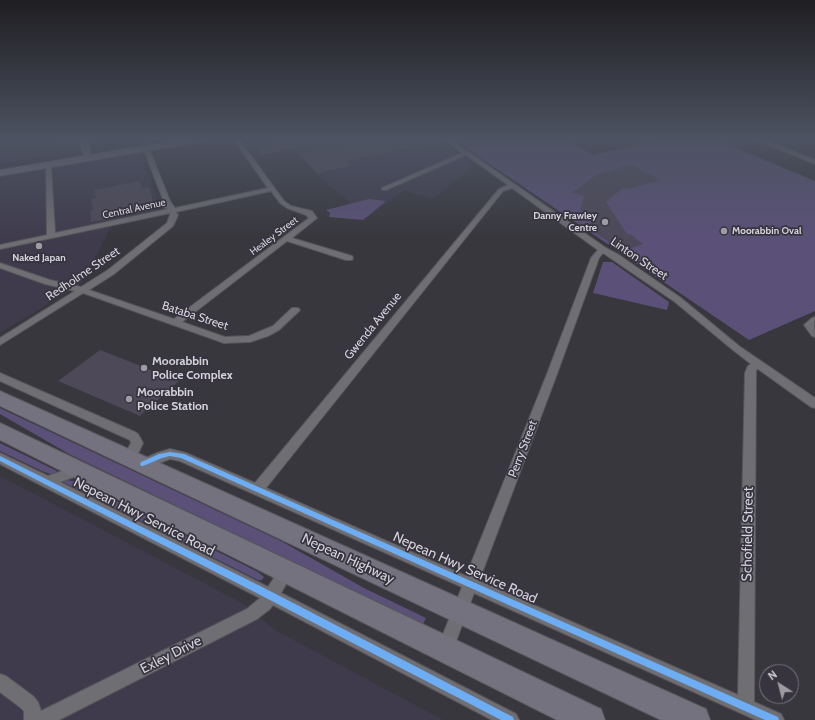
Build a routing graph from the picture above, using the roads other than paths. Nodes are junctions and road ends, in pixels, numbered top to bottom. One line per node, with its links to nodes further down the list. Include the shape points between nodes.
1 (48, 173): 10 (street)
2 (156, 173): 9 (street)
3 (261, 173): 7 (street, Healey Street)
4 (421, 173): 8 (street)
5 (494, 173): 6 (street, Linton Street)
6 (513, 186): 13 (street, Linton Street); 29 (street, Gwenda Avenue, via 501,190)
7 (273, 189): 9 (street, Central Avenue); 11 (street, Healey Street, via 286,206 310,213 312,216 311,220)
8 (384, 189)
9 (171, 214): 10 (street, Central Avenue); 16 (street, Redholme Street, via 170,224 118,267)
10 (51, 236): 12 (street, Central Avenue)
11 (287, 239): 14 (street); 18 (street, Healey Street)
12 (0, 247)
13 (603, 250): 20 (street, Linton Street, via 678,300); 31 (street, Perry Street, via 595,258)
14 (349, 258)
15 (0, 264): 16 (street, Bataba Street, via 48,282)
16 (82, 290): 18 (street, Bataba Street); 19 (street, Redholme Street)
17 (295, 310): 18 (street, Bataba Street, via 270,331 258,337 242,340 217,338)
18 (175, 323)
19 (0, 342)
20 (758, 364): 23 (street, Linton Street); 36 (street, Schofield Street, via 750,373)
21 (0, 377): 26 (street, via 131,435 137,443 133,452)
22 (0, 398): 26 (highway, Nepean Highway)
23 (815, 404)
24 (0, 431): 27 (highway)
25 (0, 458): 28 (street, Nepean Hwy Service Road)
26 (136, 461): 29 (street, Nepean Hwy Service Road, via 175,454); 33 (highway, Nepean Highway)
27 (79, 470): 28 (street); 30 (highway)
28 (49, 482): 32 (street, Nepean Hwy Service Road)
29 (258, 489): 31 (street, Nepean Hwy Service Road)
30 (286, 572): 32 (street, Exley Drive); 34 (highway)
31 (471, 583): 33 (street, Perry Street); 36 (street, Nepean Hwy Service Road)
32 (271, 596): 38 (street, Exley Drive, via 252,614); 39 (street, Nepean Hwy Service Road)
33 (460, 611): 34 (street, Perry Street); 41 (highway, Nepean Highway)
34 (445, 649): 40 (highway)
35 (0, 682): 37 (street, via 27,702)
36 (746, 707): 42 (street, Nepean Hwy Service Road)
37 (34, 720)
38 (41, 720)
39 (510, 720)
40 (590, 720)
41 (695, 720)
42 (775, 720)

